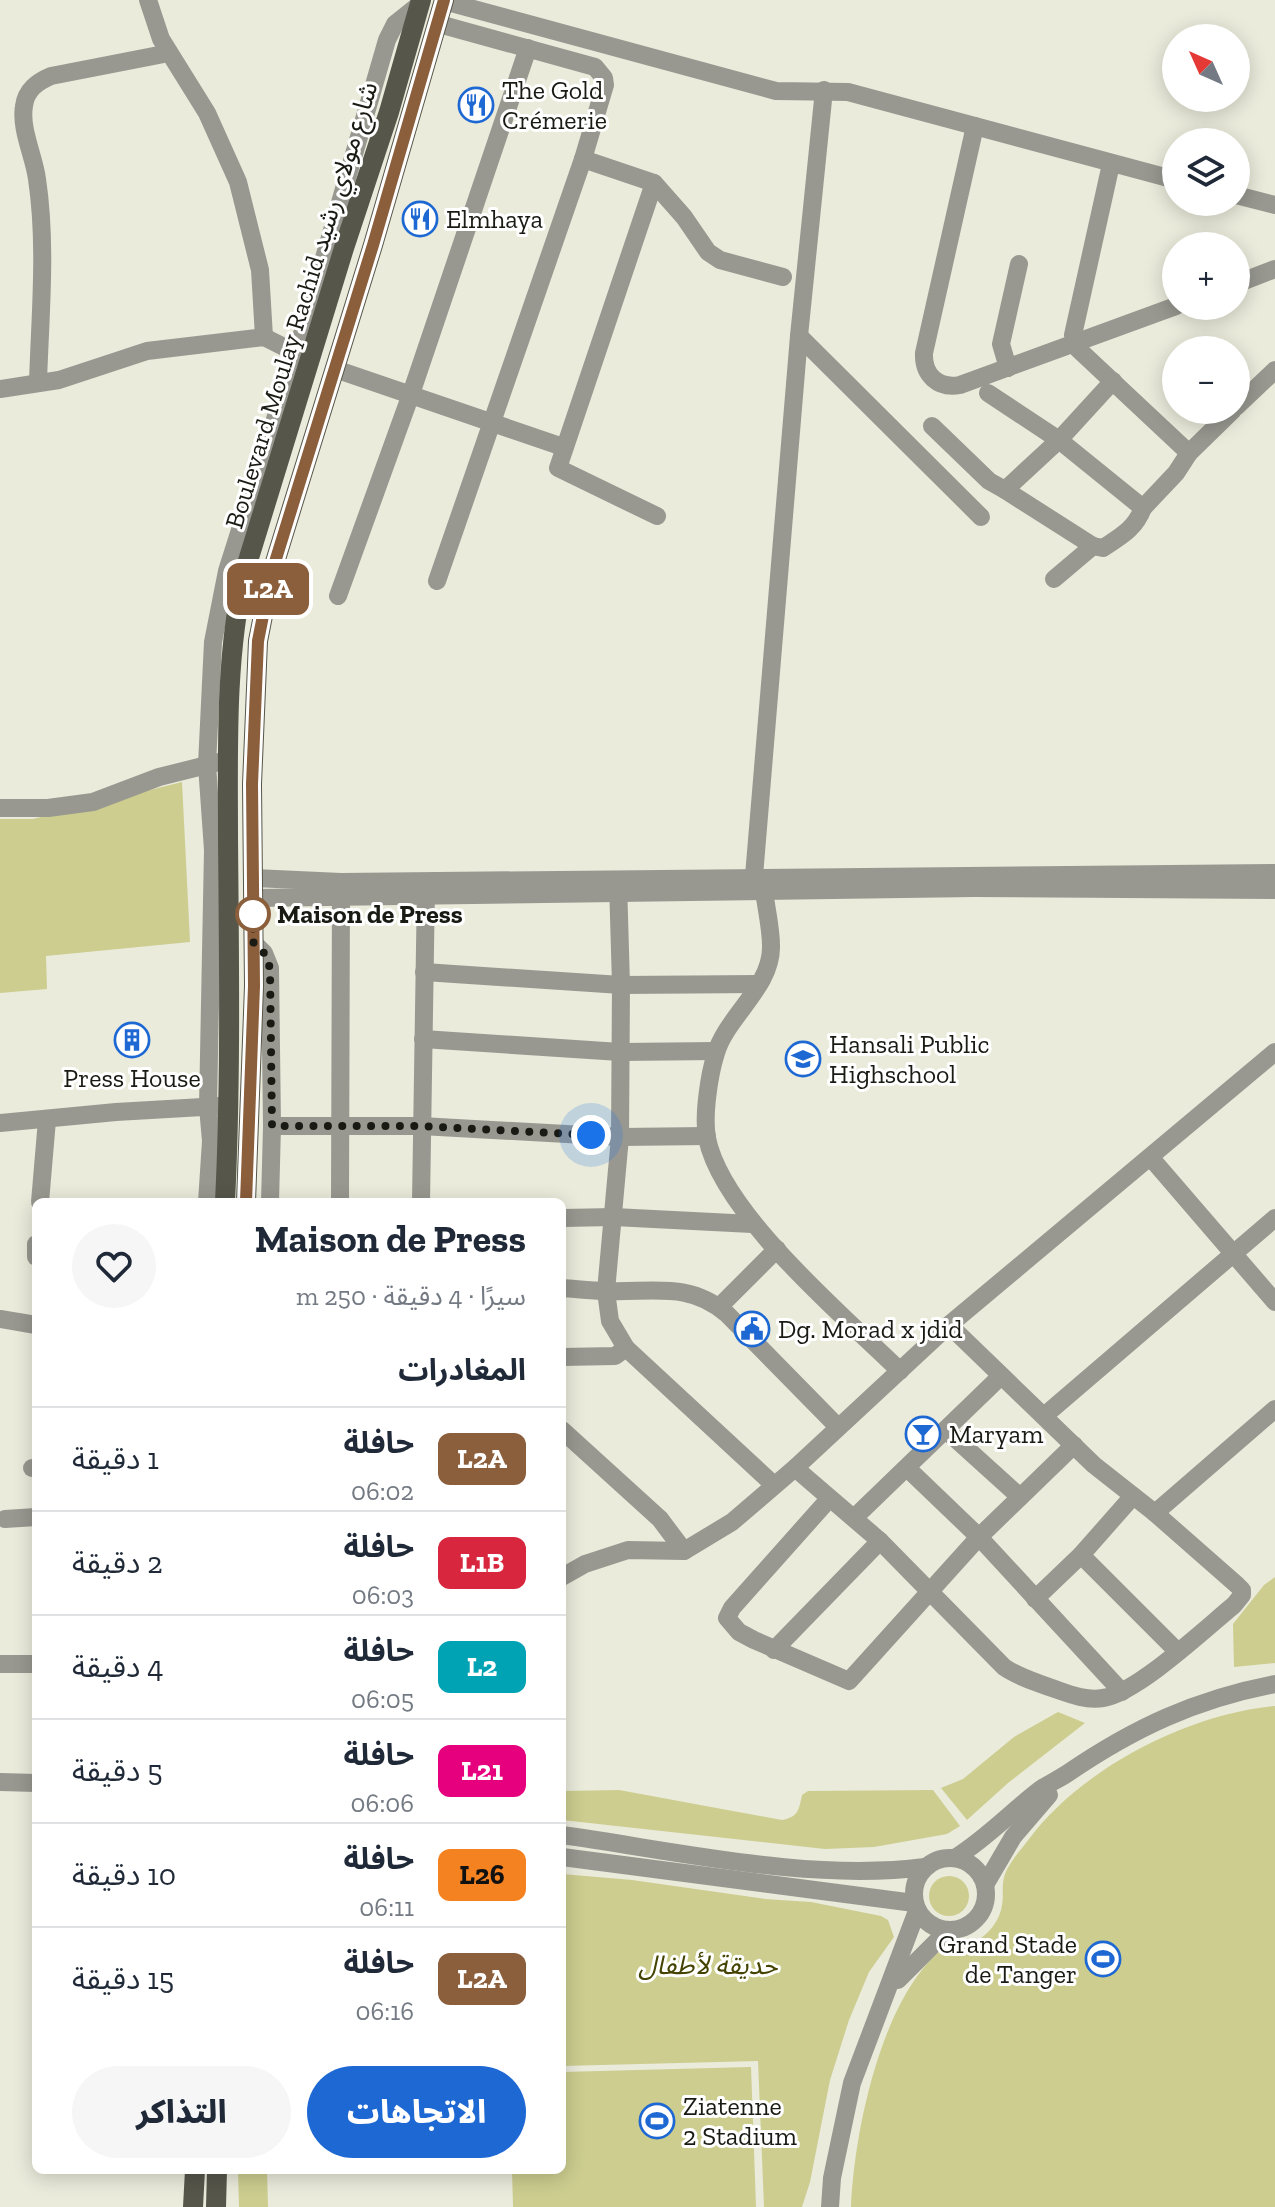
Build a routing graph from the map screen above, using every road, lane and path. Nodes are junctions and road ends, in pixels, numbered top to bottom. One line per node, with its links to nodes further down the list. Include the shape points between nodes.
1 (148, 0): 6 (street)
2 (444, 1): 4 (main road, Boulevard Moulay Rachid شارع مولاي رشيد); 7 (street, via 776,91)
3 (421, 2): 23 (main road, Boulevard Moulay Rachid شارع مولاي رشيد, via 344,248)
4 (439, 24): 5 (street); 25 (main road, Boulevard Moulay Rachid شارع مولاي رشيد)
5 (528, 48): 9 (street, via 595,67 604,78); 32 (street)
6 (169, 53): 21 (street, via 207,113 238,182 260,270); 28 (street, via 51,76 36,82 27,95 23,108 42,241)
7 (824, 90): 8 (street); 20 (street)
8 (975, 126): 10 (street); 24 (street, via 925,368 934,380 953,387)
9 (583, 159): 12 (street); 33 (street)
10 (1111, 164): 11 (street); 22 (street)
11 (1162, 177)
12 (654, 183): 17 (street, via 708,252); 37 (street)
13 (1250, 199): 14 (street)
14 (1275, 205)
15 (1019, 264): 24 (street, via 1001,344)
16 (1275, 269): 18 (street)
17 (783, 277)
18 (1250, 279)
19 (1162, 311): 22 (street)
20 (799, 336): 42 (street); 51 (street)
21 (264, 337): 23 (street); 28 (street, via 147,351)
22 (1074, 342): 24 (street); 27 (street)
23 (304, 353): 47 (main road, Boulevard Moulay Rachid شارع مولاي رشيد, via 235,612); 48 (street, via 220,600)
24 (1008, 368)
25 (335, 369): 32 (street); 53 (main road, Boulevard Moulay Rachid شارع مولاي رشيد, via 271,575 258,641)
26 (1275, 370): 31 (street)
27 (1113, 381): 36 (street); 38 (street)
28 (38, 383): 29 (street)
29 (0, 389)
30 (988, 393): 36 (street)
31 (1250, 393)
32 (411, 394): 33 (street); 46 (street)
33 (493, 422): 37 (street); 45 (street)
34 (1218, 424): 38 (street)
35 (932, 426): 39 (street)
36 (1059, 440): 39 (street); 40 (street)
37 (563, 447): 41 (street, via 561,471)
38 (1189, 453): 40 (street)
39 (1005, 490): 43 (street)
40 (1143, 508): 43 (street, via 1128,530 1103,548)
41 (657, 516)
42 (981, 517)
43 (1093, 546): 44 (street)
44 (1054, 579)
45 (437, 581)
46 (338, 596)
47 (228, 760): 48 (street); 65 (main road, Boulevard Moulay Rachid شارع مولاي رشيد)
48 (207, 765): 49 (street, via 93,802); 65 (street)
49 (0, 808)
50 (1275, 873): 51 (street)
51 (760, 881): 52 (street); 56 (street); 59 (street, via 772,948)
52 (618, 886): 54 (street); 60 (street)
53 (253, 888): 55 (street); 57 (main road, Boulevard Moulay Rachid شارع مولاي رشيد)
54 (426, 888): 55 (street); 58 (street)
55 (341, 889): 69 (street)
56 (1275, 890)
57 (253, 942): 68 (street, via 270,968); 77 (main road, Boulevard Moulay Rachid شارع مولاي رشيد)
58 (424, 972): 60 (street); 61 (street)
59 (759, 984): 60 (street); 62 (street)
60 (621, 985): 63 (street)
61 (423, 1039): 63 (street); 70 (street)
62 (716, 1051): 63 (street); 71 (street)
63 (620, 1052): 72 (street)
64 (1275, 1052): 73 (street)
65 (219, 1106): 66 (street); 75 (street); 76 (main road, Boulevard Moulay Rachid شارع مولاي رشيد)
66 (47, 1120): 67 (street); 74 (street)
67 (0, 1123)
68 (272, 1126): 69 (street); 78 (street)
69 (342, 1126): 70 (street); 79 (street)
70 (421, 1126): 72 (street); 80 (street)
71 (707, 1136): 72 (street); 84 (street, via 716,1166)
72 (620, 1137): 81 (street)
73 (1151, 1158): 86 (street); 93 (street)
74 (40, 1198)
75 (207, 1198)
76 (225, 1198)
77 (246, 1198)
78 (270, 1198)
79 (340, 1198)
80 (421, 1198)
81 (614, 1217): 82 (street); 84 (street); 88 (street)
82 (566, 1218)
83 (1275, 1218): 86 (street)
84 (752, 1224): 85 (street)
85 (777, 1249): 90 (street); 96 (street)
86 (1232, 1255): 89 (street); 99 (street)
87 (566, 1288): 88 (street)
88 (606, 1291): 90 (street, via 681,1291); 94 (street, via 610,1321)
89 (1275, 1302)
90 (719, 1307): 100 (street)
91 (0, 1319): 92 (street)
92 (32, 1324)
93 (949, 1325): 96 (street); 97 (street)
94 (626, 1348): 95 (street, via 615,1356); 106 (street)
95 (566, 1357)
96 (900, 1371): 100 (street)
97 (1001, 1376): 99 (street); 101 (street)
98 (1275, 1409): 110 (street)
99 (1044, 1416): 103 (street)
100 (838, 1427): 104 (street)
101 (947, 1431): 105 (street); 108 (street)
102 (566, 1434): 116 (street, via 660,1519)
103 (1074, 1445): 107 (street); 108 (street)
104 (795, 1468): 106 (street); 109 (street)
105 (907, 1468): 112 (street); 114 (street)
106 (774, 1485): 116 (street, via 732,1522)
107 (1133, 1496): 110 (street); 117 (street)
108 (1020, 1497): 114 (street)
109 (829, 1499): 112 (street); 121 (street, via 727,1618 739,1632)
110 (1155, 1513): 122 (street, via 1242,1590 1234,1605)
111 (32, 1517): 113 (street)
112 (855, 1517): 115 (street)
113 (5, 1519)
114 (979, 1537): 119 (street); 120 (street)
115 (880, 1541): 119 (street); 121 (street)
116 (684, 1551): 118 (street, via 628,1550)
117 (1081, 1555): 120 (street); 122 (street)
118 (566, 1575)
119 (929, 1590): 121 (street, via 849,1681); 126 (street, via 1014,1675 1088,1699)
120 (1035, 1599): 126 (street)
121 (774, 1650)
122 (1178, 1652): 126 (street)
123 (0, 1664): 124 (street)
124 (32, 1664)
125 (1275, 1684): 127 (street, via 1184,1708)
126 (1122, 1692)
127 (1062, 1777): 132 (street); 134 (street, via 1016,1832)
128 (0, 1782): 129 (street)
129 (32, 1783)
130 (566, 1836): 133 (street, via 796,1867)
131 (566, 1858): 135 (street)
132 (955, 1858): 133 (street); 134 (street, via 975,1867)
133 (925, 1867): 135 (street, via 915,1884)
134 (985, 1885): 136 (street, via 978,1918)
135 (916, 1907): 136 (street, via 935,1928); 137 (street)
136 (947, 1931): 137 (street)
137 (884, 1998): 142 (street, via 852,2083)
138 (195, 2174): 140 (main road)
139 (217, 2174): 141 (main road)
140 (193, 2207)
141 (216, 2207)
142 (830, 2207)

